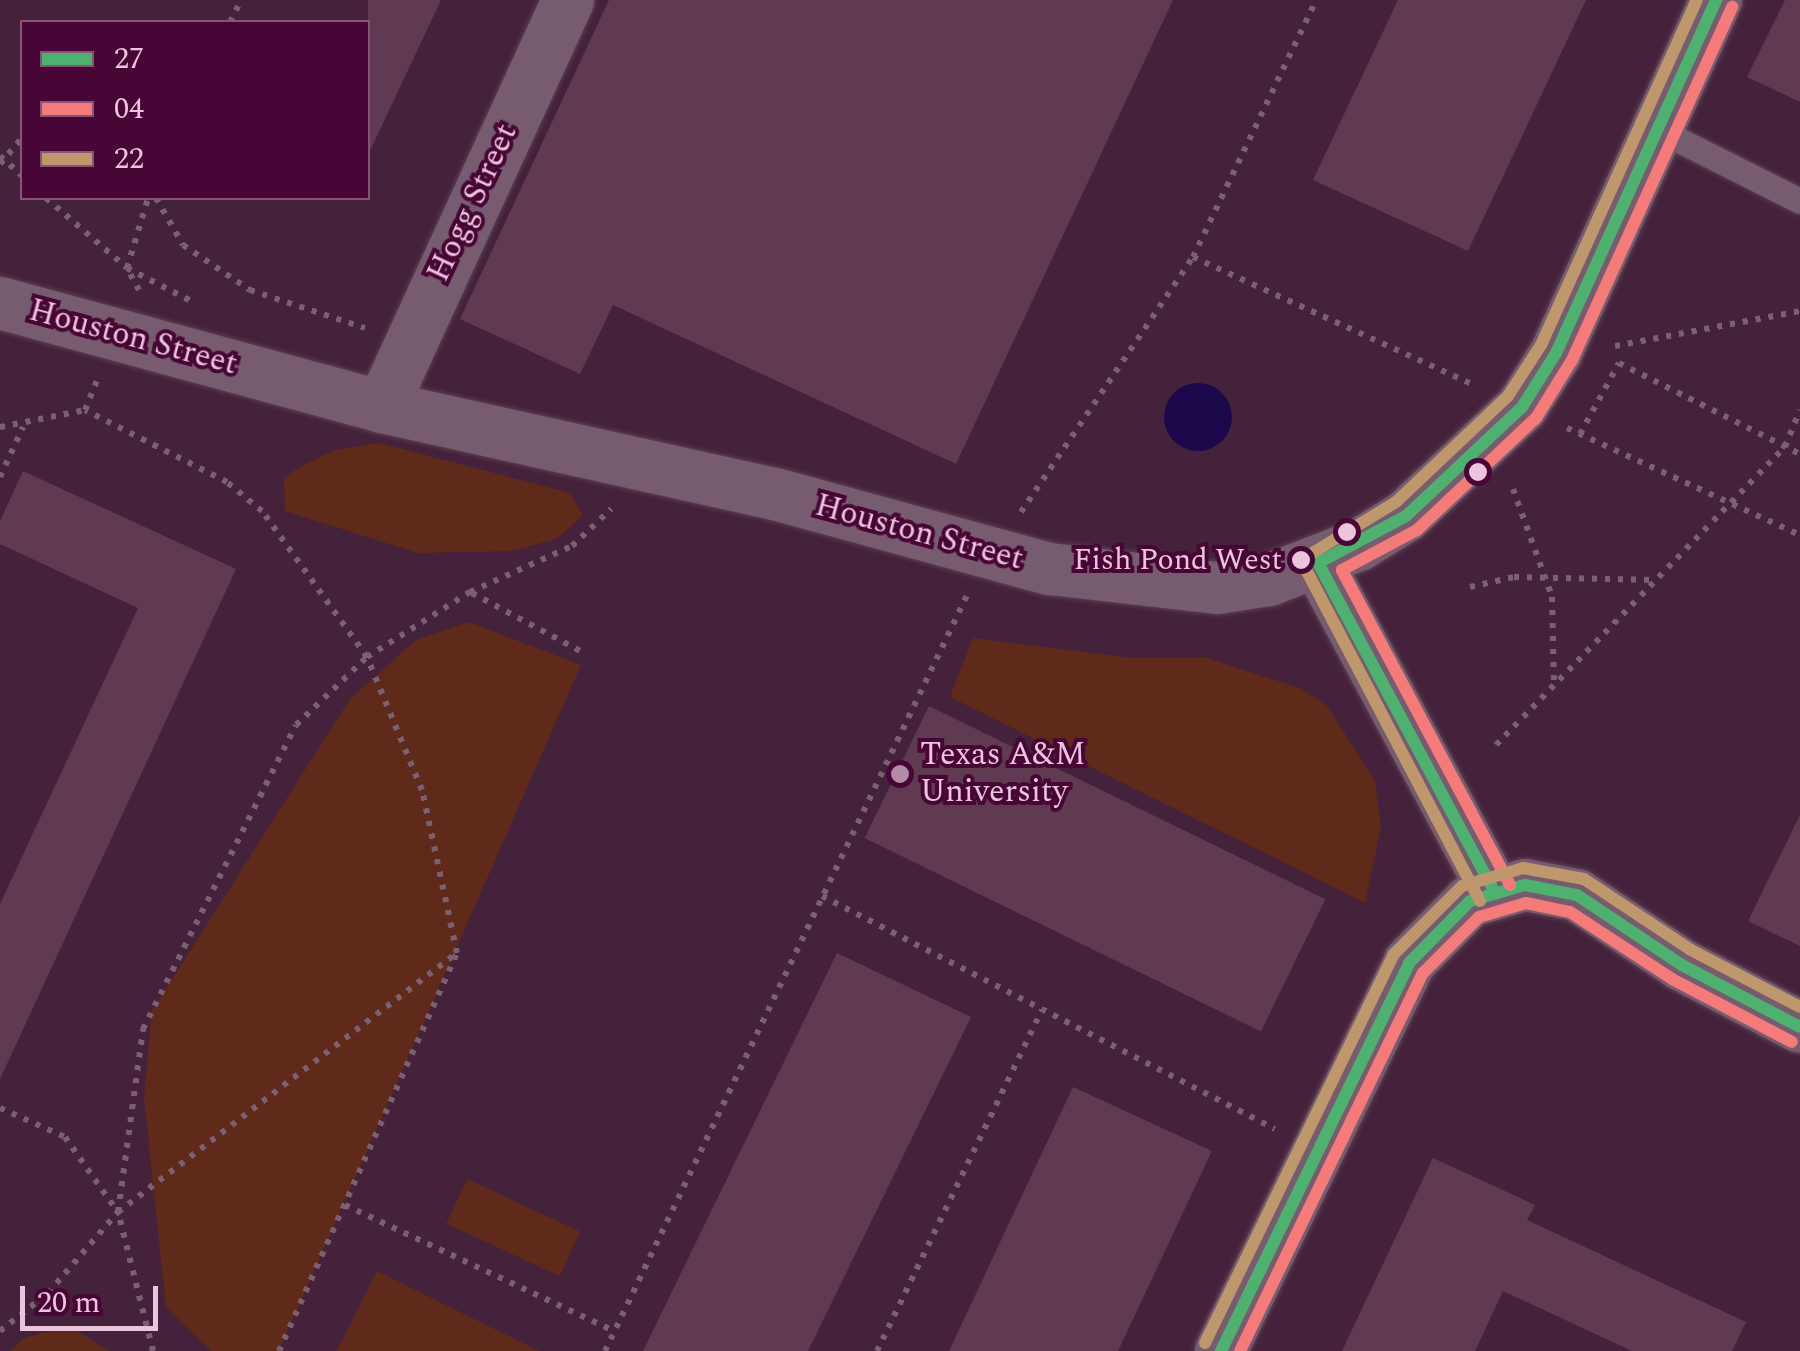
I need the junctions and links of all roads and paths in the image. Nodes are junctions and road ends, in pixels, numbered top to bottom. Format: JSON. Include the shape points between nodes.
{"nodes":[{"id":1,"x":568,"y":0,"type":"edge"},
{"id":2,"x":1316,"y":0,"type":"edge"},
{"id":3,"x":1705,"y":4,"type":"edge"},
{"id":4,"x":1658,"y":129,"type":"junction"},
{"id":5,"x":20,"y":140,"type":"edge"},
{"id":6,"x":1,"y":160,"type":"edge"},
{"id":7,"x":48,"y":200,"type":"edge"},
{"id":8,"x":147,"y":200,"type":"edge"},
{"id":9,"x":157,"y":200,"type":"edge"},
{"id":10,"x":1800,"y":202,"type":"edge"},
{"id":11,"x":1193,"y":257,"type":"junction"},
{"id":12,"x":0,"y":302,"type":"edge"},
{"id":13,"x":1800,"y":311,"type":"edge"},
{"id":14,"x":371,"y":329,"type":"dead end"},
{"id":15,"x":1556,"y":353,"type":"junction"},
{"id":16,"x":102,"y":366,"type":"dead end"},
{"id":17,"x":382,"y":407,"type":"junction"},
{"id":18,"x":1522,"y":407,"type":"junction"},
{"id":19,"x":86,"y":410,"type":"junction"},
{"id":20,"x":1800,"y":410,"type":"edge"},
{"id":21,"x":0,"y":426,"type":"edge"},
{"id":22,"x":22,"y":427,"type":"junction"},
{"id":23,"x":1580,"y":434,"type":"junction"},
{"id":24,"x":1785,"y":447,"type":"junction"},
{"id":25,"x":1800,"y":454,"type":"edge"},
{"id":26,"x":0,"y":477,"type":"edge"},
{"id":27,"x":1514,"y":489,"type":"dead end"},
{"id":28,"x":623,"y":498,"type":"dead end"},
{"id":29,"x":1732,"y":504,"type":"junction"},
{"id":30,"x":1017,"y":528,"type":"dead end"},
{"id":31,"x":1800,"y":536,"type":"edge"},
{"id":32,"x":1318,"y":563,"type":"junction"},
{"id":33,"x":1658,"y":580,"type":"junction"},
{"id":34,"x":1546,"y":581,"type":"junction"},
{"id":35,"x":1470,"y":587,"type":"dead end"},
{"id":36,"x":470,"y":592,"type":"junction"},
{"id":37,"x":981,"y":594,"type":"dead end"},
{"id":38,"x":586,"y":654,"type":"dead end"},
{"id":39,"x":367,"y":657,"type":"junction"},
{"id":40,"x":1554,"y":686,"type":"junction"},
{"id":41,"x":1496,"y":744,"type":"dead end"},
{"id":42,"x":1495,"y":892,"type":"junction"},
{"id":43,"x":822,"y":896,"type":"junction"},
{"id":44,"x":457,"y":953,"type":"junction"},
{"id":45,"x":1042,"y":1010,"type":"junction"},
{"id":46,"x":1800,"y":1027,"type":"edge"},
{"id":47,"x":0,"y":1108,"type":"edge"},
{"id":48,"x":1320,"y":1153,"type":"junction"},
{"id":49,"x":345,"y":1205,"type":"junction"},
{"id":50,"x":118,"y":1212,"type":"junction"},
{"id":51,"x":0,"y":1331,"type":"edge"},
{"id":52,"x":614,"y":1331,"type":"junction"},
{"id":53,"x":153,"y":1351,"type":"edge"},
{"id":54,"x":280,"y":1351,"type":"edge"},
{"id":55,"x":605,"y":1351,"type":"edge"},
{"id":56,"x":877,"y":1351,"type":"edge"},
{"id":57,"x":1221,"y":1351,"type":"edge"}],
"edges":[{"from":1,"to":17,"type":"street","name":"Hogg Street"},
{"from":2,"to":11,"type":"path"},
{"from":3,"to":4,"type":"street","name":"Houston Street"},
{"from":4,"to":10,"type":"lane"},
{"from":4,"to":15,"type":"street","name":"Houston Street"},
{"from":5,"to":6,"type":"path"},
{"from":7,"to":8,"type":"path","via":[[127,268]]},
{"from":9,"to":14,"type":"path","via":[[183,245],[250,290]]},
{"from":11,"to":18,"type":"path"},
{"from":11,"to":30,"type":"path","via":[[1024,504]]},
{"from":12,"to":17,"type":"street","name":"Houston Street"},
{"from":13,"to":15,"type":"path"},
{"from":15,"to":18,"type":"street","name":"Houston Street"},
{"from":16,"to":19,"type":"path"},
{"from":17,"to":32,"type":"street","name":"Houston Street","via":[[1131,584],[1217,588]]},
{"from":18,"to":23,"type":"path"},
{"from":18,"to":32,"type":"street","name":"Houston Street","via":[[1406,516]]},
{"from":19,"to":22,"type":"path"},
{"from":19,"to":39,"type":"path","via":[[227,482],[262,510]]},
{"from":20,"to":24,"type":"path"},
{"from":21,"to":22,"type":"path"},
{"from":22,"to":26,"type":"path"},
{"from":23,"to":24,"type":"path","via":[[1619,364]]},
{"from":23,"to":29,"type":"path"},
{"from":24,"to":25,"type":"path"},
{"from":24,"to":29,"type":"path"},
{"from":27,"to":34,"type":"path"},
{"from":28,"to":36,"type":"path","via":[[572,546]]},
{"from":29,"to":31,"type":"path"},
{"from":29,"to":33,"type":"path"},
{"from":32,"to":42,"type":"street"},
{"from":33,"to":34,"type":"path"},
{"from":33,"to":40,"type":"path"},
{"from":34,"to":35,"type":"path","via":[[1514,577]]},
{"from":34,"to":40,"type":"path"},
{"from":36,"to":38,"type":"path"},
{"from":36,"to":39,"type":"path"},
{"from":37,"to":43,"type":"path","via":[[966,596]]},
{"from":39,"to":44,"type":"path","via":[[422,790]]},
{"from":39,"to":50,"type":"path","via":[[296,725],[144,1029]]},
{"from":40,"to":41,"type":"path"},
{"from":42,"to":46,"type":"street","via":[[1524,885],[1577,895],[1682,965]]},
{"from":42,"to":48,"type":"street","via":[[1447,916],[1409,963]]},
{"from":43,"to":45,"type":"path"},
{"from":43,"to":52,"type":"path"},
{"from":44,"to":49,"type":"path"},
{"from":44,"to":50,"type":"path"},
{"from":45,"to":48,"type":"path"},
{"from":45,"to":56,"type":"path"},
{"from":47,"to":50,"type":"path","via":[[65,1136]]},
{"from":48,"to":57,"type":"street"},
{"from":49,"to":52,"type":"path"},
{"from":49,"to":54,"type":"path"},
{"from":50,"to":51,"type":"path","via":[[48,1293]]},
{"from":50,"to":53,"type":"path"},
{"from":52,"to":55,"type":"path"}]}
